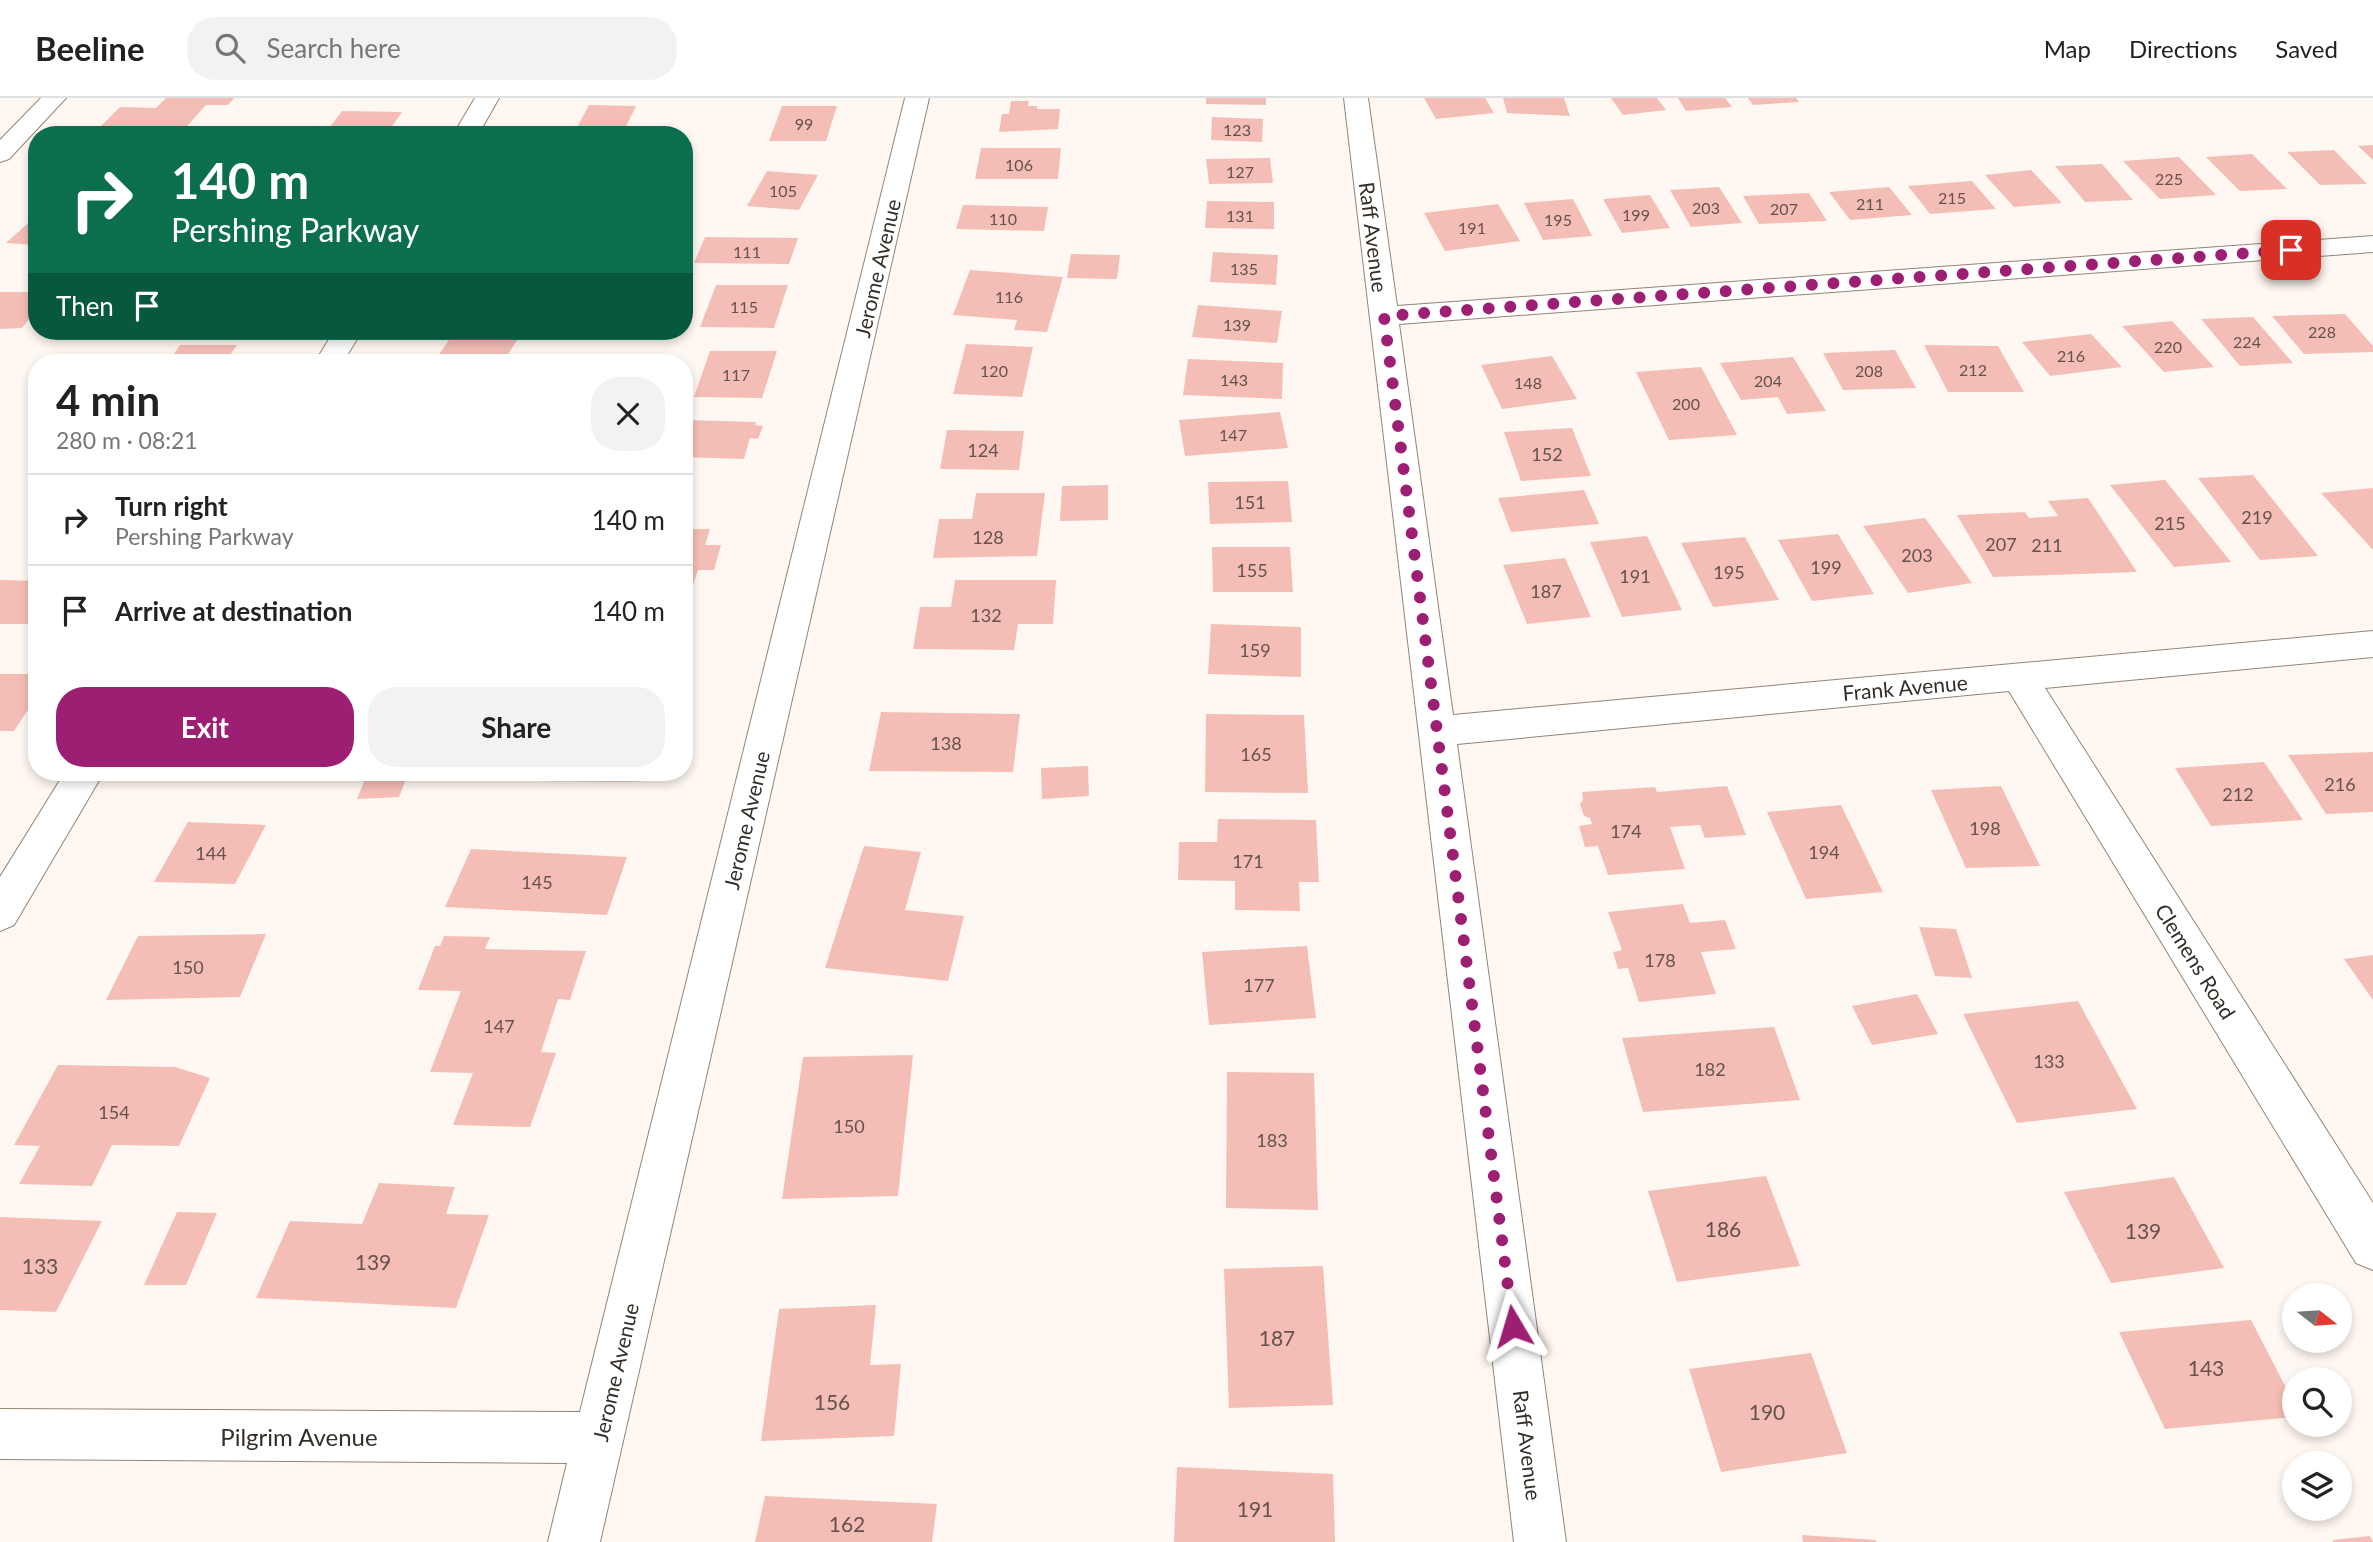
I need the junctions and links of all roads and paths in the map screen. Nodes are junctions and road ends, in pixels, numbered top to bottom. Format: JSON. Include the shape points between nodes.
{"nodes":[{"id":1,"x":54,"y":98,"type":"edge"},
{"id":2,"x":487,"y":98,"type":"edge"},
{"id":3,"x":917,"y":98,"type":"edge"},
{"id":4,"x":1356,"y":98,"type":"edge"},
{"id":5,"x":470,"y":126,"type":"edge"},
{"id":6,"x":0,"y":154,"type":"edge"},
{"id":7,"x":2373,"y":244,"type":"edge"},
{"id":8,"x":1384,"y":316,"type":"junction"},
{"id":9,"x":2373,"y":644,"type":"edge"},
{"id":10,"x":2020,"y":677,"type":"junction"},
{"id":11,"x":1437,"y":731,"type":"junction"},
{"id":12,"x":80,"y":781,"type":"edge"},
{"id":13,"x":0,"y":913,"type":"edge"},
{"id":14,"x":2373,"y":1246,"type":"edge"},
{"id":15,"x":0,"y":1434,"type":"edge"},
{"id":16,"x":599,"y":1438,"type":"junction"},
{"id":17,"x":574,"y":1542,"type":"edge"},
{"id":18,"x":1540,"y":1542,"type":"edge"}],
"edges":[{"from":1,"to":6,"type":"street"},
{"from":2,"to":5,"type":"street"},
{"from":3,"to":16,"type":"street","name":"Jerome Avenue"},
{"from":4,"to":8,"type":"street","name":"Raff Avenue"},
{"from":7,"to":8,"type":"street"},
{"from":8,"to":11,"type":"street","name":"Raff Avenue"},
{"from":9,"to":10,"type":"street","name":"Frank Avenue"},
{"from":10,"to":11,"type":"street","name":"Frank Avenue"},
{"from":10,"to":14,"type":"street","name":"Clemens Road"},
{"from":11,"to":18,"type":"street","name":"Raff Avenue"},
{"from":12,"to":13,"type":"street"},
{"from":15,"to":16,"type":"street","name":"Pilgrim Avenue"},
{"from":16,"to":17,"type":"street","name":"Jerome Avenue"}]}
